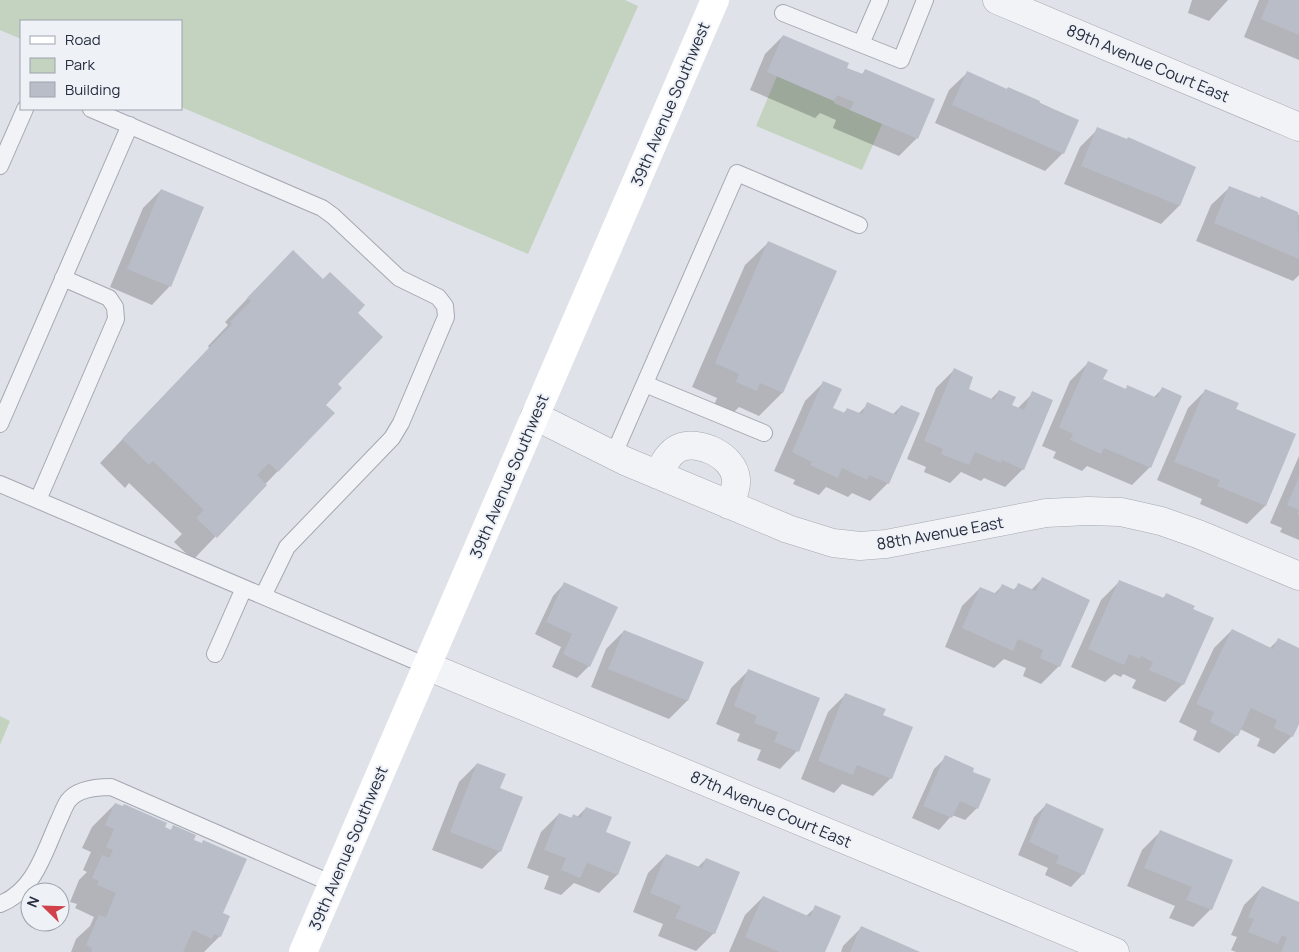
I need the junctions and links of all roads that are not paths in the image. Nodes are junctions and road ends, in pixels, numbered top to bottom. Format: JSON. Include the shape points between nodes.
{"nodes":[{"id":1,"x":715,"y":0,"type":"edge"},
{"id":2,"x":880,"y":0,"type":"edge"},
{"id":3,"x":925,"y":0,"type":"edge"},
{"id":4,"x":997,"y":0,"type":"edge"},
{"id":5,"x":782,"y":13,"type":"dead end"},
{"id":6,"x":861,"y":44,"type":"junction"},
{"id":7,"x":25,"y":110,"type":"edge"},
{"id":8,"x":93,"y":110,"type":"edge"},
{"id":9,"x":130,"y":126,"type":"junction"},
{"id":10,"x":1299,"y":127,"type":"edge"},
{"id":11,"x":0,"y":166,"type":"edge"},
{"id":12,"x":859,"y":225,"type":"dead end"},
{"id":13,"x":64,"y":278,"type":"junction"},
{"id":14,"x":645,"y":384,"type":"junction"},
{"id":15,"x":536,"y":416,"type":"junction"},
{"id":16,"x":0,"y":424,"type":"edge"},
{"id":17,"x":764,"y":434,"type":"dead end"},
{"id":18,"x":613,"y":456,"type":"junction"},
{"id":19,"x":658,"y":475,"type":"junction"},
{"id":20,"x":0,"y":484,"type":"edge"},
{"id":21,"x":38,"y":500,"type":"junction"},
{"id":22,"x":729,"y":505,"type":"junction"},
{"id":23,"x":1299,"y":576,"type":"edge"},
{"id":24,"x":244,"y":588,"type":"junction"},
{"id":25,"x":263,"y":596,"type":"junction"},
{"id":26,"x":215,"y":654,"type":"dead end"},
{"id":27,"x":427,"y":666,"type":"junction"},
{"id":28,"x":333,"y":884,"type":"junction"},
{"id":29,"x":0,"y":904,"type":"edge"},
{"id":30,"x":303,"y":952,"type":"edge"},
{"id":31,"x":1115,"y":952,"type":"edge"}],
"edges":[{"from":1,"to":15,"type":"main road","name":"39th Avenue Southwest"},
{"from":2,"to":6,"type":"lane"},
{"from":3,"to":6,"type":"lane","via":[[901,60]]},
{"from":4,"to":10,"type":"street","name":"89th Avenue Court East"},
{"from":5,"to":6,"type":"lane"},
{"from":7,"to":11,"type":"lane"},
{"from":8,"to":9,"type":"lane"},
{"from":9,"to":13,"type":"lane"},
{"from":9,"to":25,"type":"lane","via":[[322,208],[399,278],[438,296],[445,306],[446,317],[392,438],[287,547]]},
{"from":12,"to":14,"type":"lane","via":[[737,173]]},
{"from":13,"to":16,"type":"lane"},
{"from":13,"to":21,"type":"lane","via":[[109,298],[115,307],[116,319]]},
{"from":14,"to":17,"type":"lane"},
{"from":14,"to":18,"type":"lane"},
{"from":15,"to":18,"type":"street","name":"88th Avenue East"},
{"from":15,"to":27,"type":"main road","name":"39th Avenue Southwest"},
{"from":18,"to":19,"type":"street","name":"88th Avenue East"},
{"from":19,"to":22,"type":"street","name":"88th Avenue East"},
{"from":19,"to":22,"type":"street","via":[[671,453],[678,448],[689,445],[703,448],[728,461],[734,471],[735,489]]},
{"from":20,"to":21,"type":"lane"},
{"from":21,"to":24,"type":"lane"},
{"from":22,"to":23,"type":"street","name":"88th Avenue East","via":[[788,529],[833,543],[860,546],[886,544],[1046,513],[1121,512],[1198,534]]},
{"from":24,"to":25,"type":"lane"},
{"from":24,"to":26,"type":"lane"},
{"from":25,"to":27,"type":"lane"},
{"from":27,"to":28,"type":"main road","name":"39th Avenue Southwest"},
{"from":27,"to":31,"type":"street","name":"87th Avenue Court East"},
{"from":28,"to":29,"type":"lane","via":[[111,787],[82,792],[68,801],[28,884],[12,899]]},
{"from":28,"to":30,"type":"main road","name":"39th Avenue Southwest"}]}
